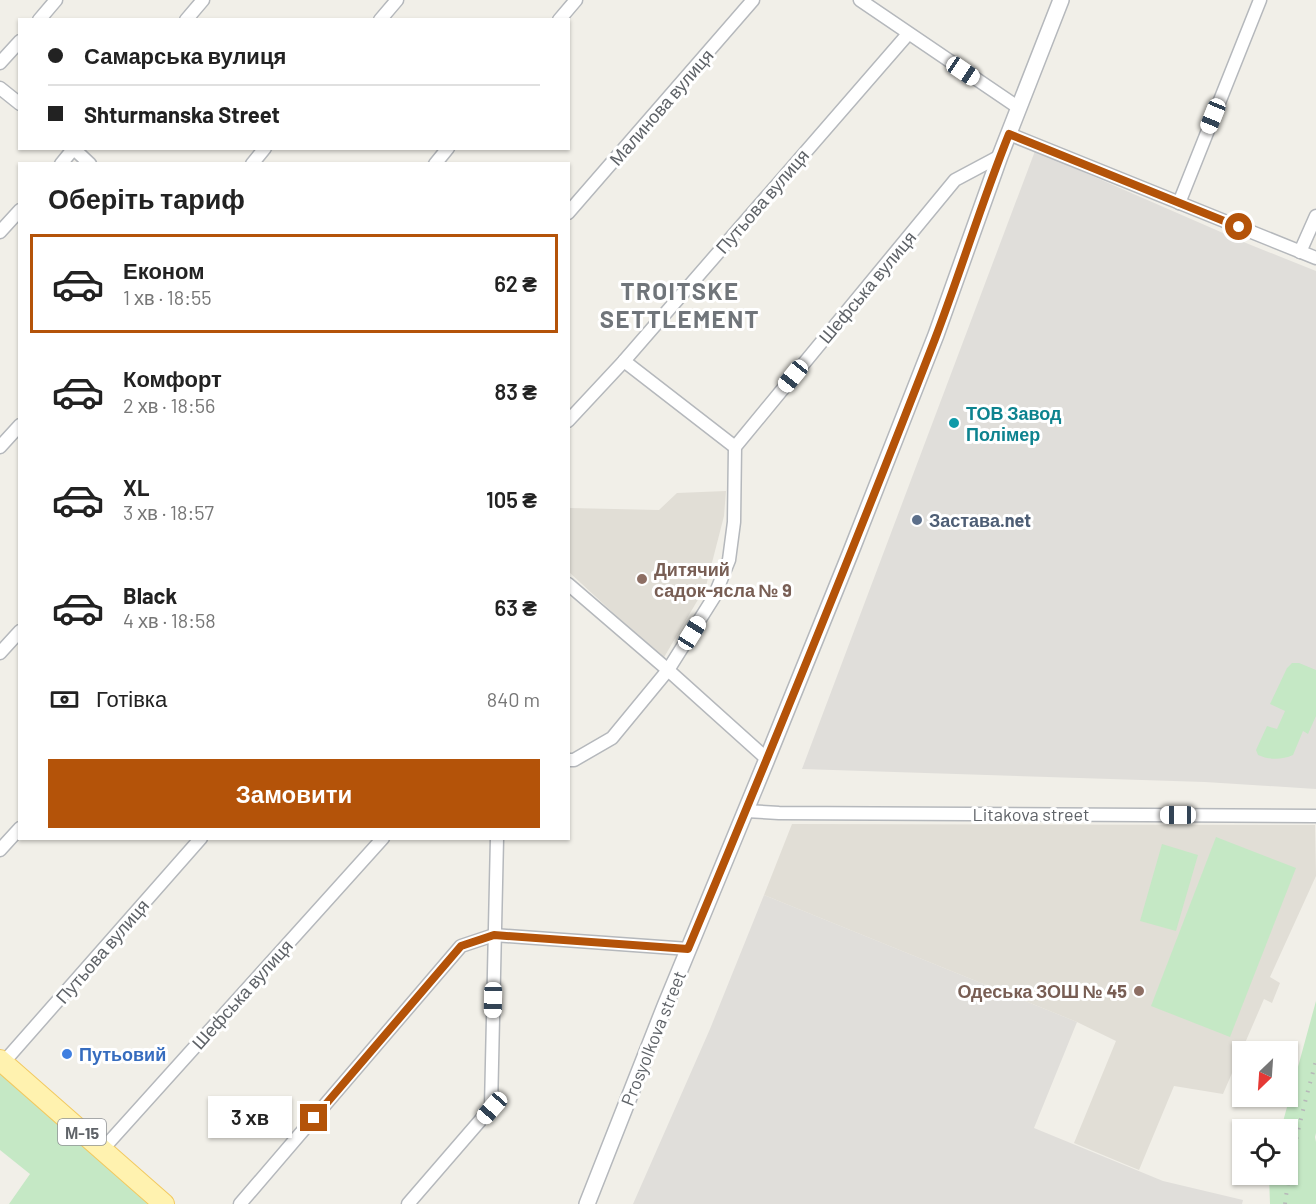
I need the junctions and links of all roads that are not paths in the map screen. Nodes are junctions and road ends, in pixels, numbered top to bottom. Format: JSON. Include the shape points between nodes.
{"nodes":[{"id":1,"x":56,"y":0,"type":"edge"},
{"id":2,"x":203,"y":0,"type":"edge"},
{"id":3,"x":397,"y":0,"type":"edge"},
{"id":4,"x":576,"y":0,"type":"edge"},
{"id":5,"x":753,"y":0,"type":"edge"},
{"id":6,"x":860,"y":0,"type":"edge"},
{"id":7,"x":1061,"y":0,"type":"edge"},
{"id":8,"x":1260,"y":0,"type":"edge"},
{"id":9,"x":41,"y":18,"type":"edge"},
{"id":10,"x":188,"y":18,"type":"edge"},
{"id":11,"x":382,"y":18,"type":"edge"},
{"id":12,"x":561,"y":18,"type":"edge"},
{"id":13,"x":908,"y":33,"type":"junction"},
{"id":14,"x":18,"y":43,"type":"edge"},
{"id":15,"x":0,"y":63,"type":"edge"},
{"id":16,"x":0,"y":88,"type":"edge"},
{"id":17,"x":18,"y":102,"type":"edge"},
{"id":18,"x":1019,"y":108,"type":"junction"},
{"id":19,"x":1009,"y":134,"type":"junction"},
{"id":20,"x":73,"y":150,"type":"edge"},
{"id":21,"x":75,"y":150,"type":"edge"},
{"id":22,"x":263,"y":150,"type":"edge"},
{"id":23,"x":446,"y":150,"type":"edge"},
{"id":24,"x":1000,"y":156,"type":"junction"},
{"id":25,"x":63,"y":162,"type":"edge"},
{"id":26,"x":88,"y":162,"type":"edge"},
{"id":27,"x":254,"y":162,"type":"edge"},
{"id":28,"x":437,"y":162,"type":"edge"},
{"id":29,"x":1179,"y":203,"type":"junction"},
{"id":30,"x":570,"y":211,"type":"edge"},
{"id":31,"x":18,"y":212,"type":"edge"},
{"id":32,"x":1316,"y":216,"type":"edge"},
{"id":33,"x":0,"y":232,"type":"edge"},
{"id":34,"x":1300,"y":252,"type":"junction"},
{"id":35,"x":1316,"y":258,"type":"edge"},
{"id":36,"x":624,"y":361,"type":"junction"},
{"id":37,"x":570,"y":420,"type":"edge"},
{"id":38,"x":18,"y":427,"type":"edge"},
{"id":39,"x":0,"y":447,"type":"edge"},
{"id":40,"x":735,"y":447,"type":"junction"},
{"id":41,"x":570,"y":586,"type":"edge"},
{"id":42,"x":18,"y":633,"type":"edge"},
{"id":43,"x":0,"y":653,"type":"edge"},
{"id":44,"x":668,"y":670,"type":"junction"},
{"id":45,"x":768,"y":759,"type":"junction"},
{"id":46,"x":570,"y":760,"type":"edge"},
{"id":47,"x":746,"y":811,"type":"junction"},
{"id":48,"x":1316,"y":816,"type":"edge"},
{"id":49,"x":18,"y":830,"type":"edge"},
{"id":50,"x":199,"y":840,"type":"edge"},
{"id":51,"x":381,"y":840,"type":"edge"},
{"id":52,"x":497,"y":840,"type":"edge"},
{"id":53,"x":0,"y":850,"type":"edge"},
{"id":54,"x":494,"y":935,"type":"junction"},
{"id":55,"x":688,"y":949,"type":"junction"},
{"id":56,"x":1,"y":1062,"type":"edge"},
{"id":57,"x":102,"y":1150,"type":"junction"},
{"id":58,"x":164,"y":1204,"type":"edge"},
{"id":59,"x":240,"y":1204,"type":"edge"},
{"id":60,"x":408,"y":1204,"type":"edge"},
{"id":61,"x":587,"y":1204,"type":"edge"}],
"edges":[{"from":1,"to":9,"type":"street"},
{"from":2,"to":10,"type":"street"},
{"from":3,"to":11,"type":"street"},
{"from":4,"to":12,"type":"street"},
{"from":5,"to":30,"type":"street","name":"Малинова вулиця"},
{"from":6,"to":13,"type":"street"},
{"from":7,"to":18,"type":"street","name":"Prosyolkova street"},
{"from":8,"to":29,"type":"street"},
{"from":13,"to":18,"type":"street"},
{"from":13,"to":36,"type":"street","name":"Путьова вулиця"},
{"from":14,"to":15,"type":"street"},
{"from":16,"to":17,"type":"street"},
{"from":18,"to":19,"type":"street","name":"Prosyolkova street"},
{"from":19,"to":24,"type":"street","name":"Prosyolkova street"},
{"from":19,"to":29,"type":"street"},
{"from":20,"to":25,"type":"street"},
{"from":21,"to":26,"type":"street"},
{"from":22,"to":27,"type":"street"},
{"from":23,"to":28,"type":"street"},
{"from":24,"to":40,"type":"street","name":"Шефська вулиця","via":[[955,180]]},
{"from":24,"to":45,"type":"street","name":"Prosyolkova street","via":[[932,346]]},
{"from":29,"to":34,"type":"street"},
{"from":31,"to":33,"type":"street"},
{"from":32,"to":34,"type":"street"},
{"from":34,"to":35,"type":"street"},
{"from":36,"to":37,"type":"street","name":"Путьова вулиця"},
{"from":36,"to":40,"type":"street"},
{"from":38,"to":39,"type":"street"},
{"from":40,"to":44,"type":"street","via":[[729,560],[714,597]]},
{"from":41,"to":44,"type":"street"},
{"from":42,"to":43,"type":"street"},
{"from":44,"to":45,"type":"street"},
{"from":44,"to":46,"type":"street","via":[[612,738]]},
{"from":45,"to":47,"type":"street","name":"Prosyolkova street"},
{"from":47,"to":48,"type":"street","name":"Litakova street"},
{"from":47,"to":55,"type":"street","name":"Prosyolkova street"},
{"from":49,"to":53,"type":"street"},
{"from":50,"to":56,"type":"street","name":"Путьова вулиця"},
{"from":51,"to":57,"type":"street","name":"Шефська вулиця"},
{"from":52,"to":54,"type":"street"},
{"from":54,"to":55,"type":"street"},
{"from":54,"to":59,"type":"street","via":[[461,946]]},
{"from":54,"to":60,"type":"street","via":[[492,1108]]},
{"from":55,"to":61,"type":"street","name":"Prosyolkova street"},
{"from":56,"to":57,"type":"main road","number":"М-15"},
{"from":57,"to":58,"type":"main road","number":"М-15"}]}
